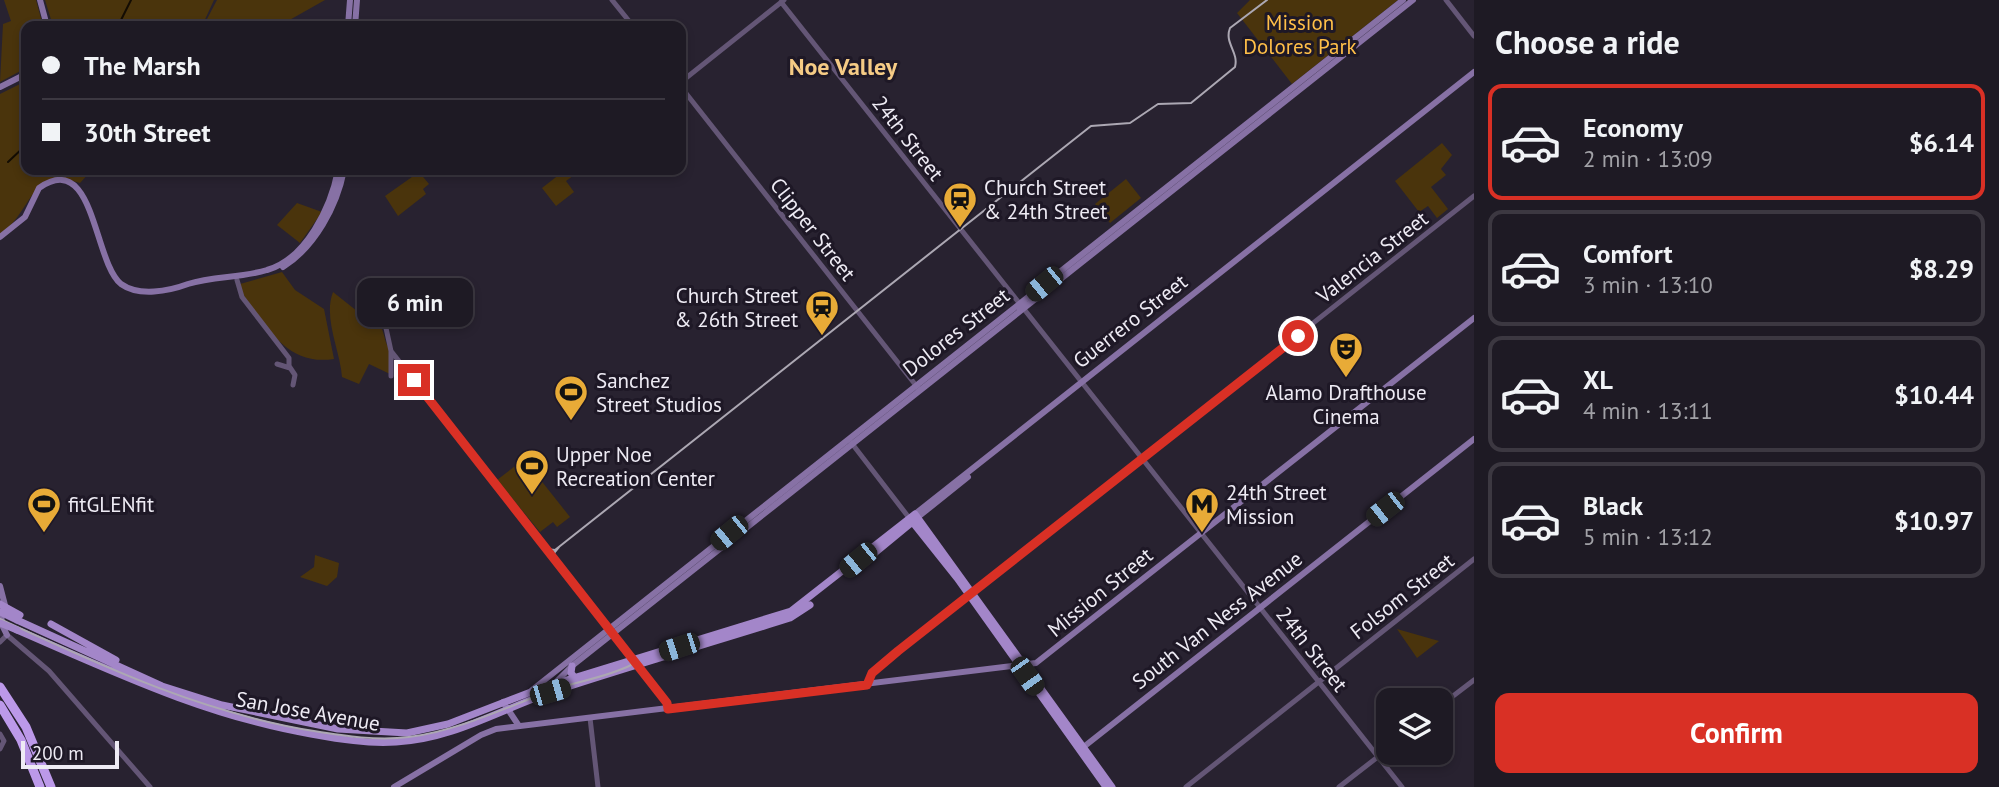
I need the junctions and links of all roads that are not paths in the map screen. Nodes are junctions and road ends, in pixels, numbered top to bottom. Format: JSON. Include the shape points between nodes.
{"nodes":[{"id":1,"x":40,"y":0,"type":"edge"},
{"id":2,"x":350,"y":0,"type":"edge"},
{"id":3,"x":357,"y":0,"type":"edge"},
{"id":4,"x":612,"y":0,"type":"edge"},
{"id":5,"x":1403,"y":0,"type":"edge"},
{"id":6,"x":1413,"y":0,"type":"edge"},
{"id":7,"x":1446,"y":0,"type":"edge"},
{"id":8,"x":782,"y":1,"type":"edge"},
{"id":9,"x":1398,"y":8,"type":"junction"},
{"id":10,"x":46,"y":21,"type":"edge"},
{"id":11,"x":348,"y":21,"type":"edge"},
{"id":12,"x":355,"y":21,"type":"edge"},
{"id":13,"x":629,"y":21,"type":"edge"},
{"id":14,"x":1474,"y":36,"type":"edge"},
{"id":15,"x":1474,"y":75,"type":"edge"},
{"id":16,"x":21,"y":76,"type":"edge"},
{"id":17,"x":686,"y":78,"type":"edge"},
{"id":18,"x":0,"y":87,"type":"edge"},
{"id":19,"x":686,"y":93,"type":"edge"},
{"id":20,"x":337,"y":175,"type":"edge"},
{"id":21,"x":342,"y":175,"type":"edge"},
{"id":22,"x":1474,"y":196,"type":"edge"},
{"id":23,"x":0,"y":237,"type":"edge"},
{"id":24,"x":237,"y":280,"type":"junction"},
{"id":25,"x":183,"y":287,"type":"junction"},
{"id":26,"x":1021,"y":306,"type":"junction"},
{"id":27,"x":1474,"y":318,"type":"edge"},
{"id":28,"x":378,"y":319,"type":"dead end"},
{"id":29,"x":391,"y":351,"type":"junction"},
{"id":30,"x":277,"y":364,"type":"dead end"},
{"id":31,"x":290,"y":368,"type":"junction"},
{"id":32,"x":391,"y":376,"type":"dead end"},
{"id":33,"x":1083,"y":384,"type":"junction"},
{"id":34,"x":293,"y":385,"type":"dead end"},
{"id":35,"x":918,"y":388,"type":"junction"},
{"id":36,"x":1474,"y":439,"type":"edge"},
{"id":37,"x":850,"y":441,"type":"junction"},
{"id":38,"x":1142,"y":459,"type":"junction"},
{"id":39,"x":914,"y":518,"type":"junction"},
{"id":40,"x":1201,"y":534,"type":"junction"},
{"id":41,"x":1474,"y":559,"type":"edge"},
{"id":42,"x":0,"y":586,"type":"edge"},
{"id":43,"x":971,"y":594,"type":"junction"},
{"id":44,"x":811,"y":601,"type":"joint"},
{"id":45,"x":0,"y":604,"type":"edge"},
{"id":46,"x":1260,"y":608,"type":"junction"},
{"id":47,"x":0,"y":612,"type":"edge"},
{"id":48,"x":18,"y":618,"type":"junction"},
{"id":49,"x":0,"y":623,"type":"edge"},
{"id":50,"x":51,"y":624,"type":"dead end"},
{"id":51,"x":611,"y":631,"type":"junction"},
{"id":52,"x":7,"y":635,"type":"junction"},
{"id":53,"x":0,"y":642,"type":"edge"},
{"id":54,"x":579,"y":657,"type":"junction"},
{"id":55,"x":636,"y":663,"type":"junction"},
{"id":56,"x":572,"y":666,"type":"junction"},
{"id":57,"x":1023,"y":666,"type":"junction"},
{"id":58,"x":575,"y":678,"type":"junction"},
{"id":59,"x":147,"y":679,"type":"junction"},
{"id":60,"x":868,"y":680,"type":"junction"},
{"id":61,"x":1474,"y":680,"type":"edge"},
{"id":62,"x":1318,"y":682,"type":"junction"},
{"id":63,"x":555,"y":684,"type":"junction"},
{"id":64,"x":0,"y":687,"type":"edge"},
{"id":65,"x":531,"y":691,"type":"junction"},
{"id":66,"x":543,"y":695,"type":"junction"},
{"id":67,"x":1453,"y":696,"type":"edge"},
{"id":68,"x":502,"y":702,"type":"junction"},
{"id":69,"x":0,"y":705,"type":"edge"},
{"id":70,"x":520,"y":705,"type":"junction"},
{"id":71,"x":668,"y":709,"type":"junction"},
{"id":72,"x":508,"y":710,"type":"junction"},
{"id":73,"x":590,"y":718,"type":"junction"},
{"id":74,"x":516,"y":724,"type":"junction"},
{"id":75,"x":0,"y":734,"type":"edge"},
{"id":76,"x":0,"y":749,"type":"edge"},
{"id":77,"x":1082,"y":749,"type":"junction"},
{"id":78,"x":1376,"y":754,"type":"edge"},
{"id":79,"x":1376,"y":759,"type":"edge"},
{"id":80,"x":1384,"y":765,"type":"edge"},
{"id":81,"x":40,"y":787,"type":"edge"},
{"id":82,"x":51,"y":787,"type":"edge"},
{"id":83,"x":150,"y":787,"type":"edge"},
{"id":84,"x":394,"y":787,"type":"edge"},
{"id":85,"x":598,"y":787,"type":"edge"},
{"id":86,"x":1106,"y":787,"type":"edge"},
{"id":87,"x":1112,"y":787,"type":"edge"},
{"id":88,"x":1186,"y":787,"type":"edge"},
{"id":89,"x":1339,"y":787,"type":"edge"},
{"id":90,"x":1402,"y":787,"type":"edge"}],
"edges":[{"from":1,"to":10,"type":"main road"},
{"from":2,"to":11,"type":"main road"},
{"from":3,"to":12,"type":"main road"},
{"from":4,"to":13,"type":"street"},
{"from":5,"to":9,"type":"main road","name":"Dolores Street"},
{"from":6,"to":9,"type":"main road","name":"Dolores Street"},
{"from":7,"to":14,"type":"street"},
{"from":8,"to":17,"type":"street"},
{"from":8,"to":26,"type":"street","name":"24th Street"},
{"from":9,"to":26,"type":"main road","name":"Dolores Street"},
{"from":15,"to":33,"type":"main road","name":"Guerrero Street"},
{"from":16,"to":18,"type":"main road"},
{"from":19,"to":35,"type":"street","name":"Clipper Street"},
{"from":20,"to":25,"type":"main road","via":[[320,219],[286,260],[266,271]]},
{"from":21,"to":24,"type":"main road","via":[[327,216],[296,258],[272,273]]},
{"from":22,"to":38,"type":"street","name":"Valencia Street"},
{"from":23,"to":25,"type":"main road","via":[[27,215],[39,188],[69,181],[80,190],[109,268],[121,283],[136,291]]},
{"from":24,"to":25,"type":"main road"},
{"from":24,"to":31,"type":"street","via":[[242,297],[289,358]]},
{"from":26,"to":33,"type":"street","name":"24th Street"},
{"from":26,"to":35,"type":"main road","name":"Dolores Street"},
{"from":27,"to":40,"type":"main road","name":"Mission Street"},
{"from":28,"to":29,"type":"street","via":[[386,328]]},
{"from":29,"to":32,"type":"street"},
{"from":29,"to":51,"type":"street"},
{"from":30,"to":31,"type":"street"},
{"from":31,"to":34,"type":"street","via":[[295,375]]},
{"from":33,"to":38,"type":"street","name":"24th Street"},
{"from":33,"to":39,"type":"main road","name":"Guerrero Street"},
{"from":35,"to":37,"type":"main road","name":"Dolores Street"},
{"from":36,"to":46,"type":"main road","name":"South Van Ness Avenue"},
{"from":37,"to":39,"type":"street"},
{"from":37,"to":51,"type":"main road","name":"Dolores Street"},
{"from":38,"to":40,"type":"street","name":"24th Street"},
{"from":38,"to":43,"type":"street","name":"Valencia Street"},
{"from":39,"to":43,"type":"main road"},
{"from":39,"to":44,"type":"main road","name":"Guerrero Street"},
{"from":40,"to":46,"type":"street","name":"24th Street"},
{"from":40,"to":57,"type":"main road","name":"Mission Street","via":[[1046,657]]},
{"from":41,"to":62,"type":"street","name":"Folsom Street"},
{"from":42,"to":52,"type":"main road"},
{"from":43,"to":57,"type":"main road"},
{"from":43,"to":60,"type":"street","name":"Valencia Street"},
{"from":44,"to":55,"type":"main road","name":"San Jose Avenue","via":[[790,618]]},
{"from":45,"to":48,"type":"main road","bridge":true},
{"from":45,"to":49,"type":"main road"},
{"from":46,"to":62,"type":"street","name":"24th Street"},
{"from":46,"to":77,"type":"main road","name":"South Van Ness Avenue"},
{"from":47,"to":48,"type":"main road","bridge":true},
{"from":48,"to":59,"type":"main road","name":"San Jose Avenue"},
{"from":49,"to":52,"type":"main road"},
{"from":49,"to":72,"type":"main road","name":"San Jose Avenue","bridge":true,"via":[[144,687],[220,714],[337,738],[382,743],[418,740]]},
{"from":50,"to":59,"type":"main road"},
{"from":51,"to":54,"type":"main road","name":"Dolores Street"},
{"from":51,"to":55,"type":"street"},
{"from":52,"to":53,"type":"street"},
{"from":52,"to":83,"type":"street","via":[[50,671]]},
{"from":54,"to":56,"type":"main road","name":"Dolores Street"},
{"from":54,"to":65,"type":"main road","name":"Dolores Street"},
{"from":55,"to":58,"type":"main road","name":"San Jose Avenue"},
{"from":55,"to":66,"type":"main road","name":"San Jose Avenue"},
{"from":55,"to":71,"type":"street"},
{"from":56,"to":58,"type":"main road"},
{"from":56,"to":63,"type":"main road","name":"Dolores Street"},
{"from":57,"to":60,"type":"main road","name":"Mission Street"},
{"from":57,"to":77,"type":"main road"},
{"from":58,"to":63,"type":"main road","name":"San Jose Avenue"},
{"from":59,"to":68,"type":"main road","name":"San Jose Avenue","via":[[246,712],[372,733],[433,728]]},
{"from":60,"to":71,"type":"main road","name":"Mission Street"},
{"from":61,"to":67,"type":"street"},
{"from":62,"to":78,"type":"street","name":"24th Street"},
{"from":62,"to":88,"type":"street","name":"Folsom Street"},
{"from":63,"to":65,"type":"main road","name":"San Jose Avenue"},
{"from":63,"to":66,"type":"main road"},
{"from":64,"to":82,"type":"highway","via":[[26,727]]},
{"from":65,"to":68,"type":"main road","name":"San Jose Avenue"},
{"from":66,"to":70,"type":"main road","name":"San Jose Avenue"},
{"from":68,"to":72,"type":"main road"},
{"from":69,"to":81,"type":"highway","via":[[21,740]]},
{"from":70,"to":72,"type":"main road","name":"San Jose Avenue"},
{"from":70,"to":74,"type":"main road"},
{"from":71,"to":73,"type":"main road","name":"Mission Street"},
{"from":72,"to":74,"type":"main road"},
{"from":73,"to":74,"type":"main road","name":"Mission Street"},
{"from":73,"to":85,"type":"street"},
{"from":74,"to":84,"type":"main road","name":"Mission Street","via":[[481,734]]},
{"from":75,"to":76,"type":"street","via":[[4,741]]},
{"from":77,"to":86,"type":"main road"},
{"from":77,"to":87,"type":"main road"},
{"from":79,"to":89,"type":"street"},
{"from":80,"to":90,"type":"street","name":"24th Street"}]}
